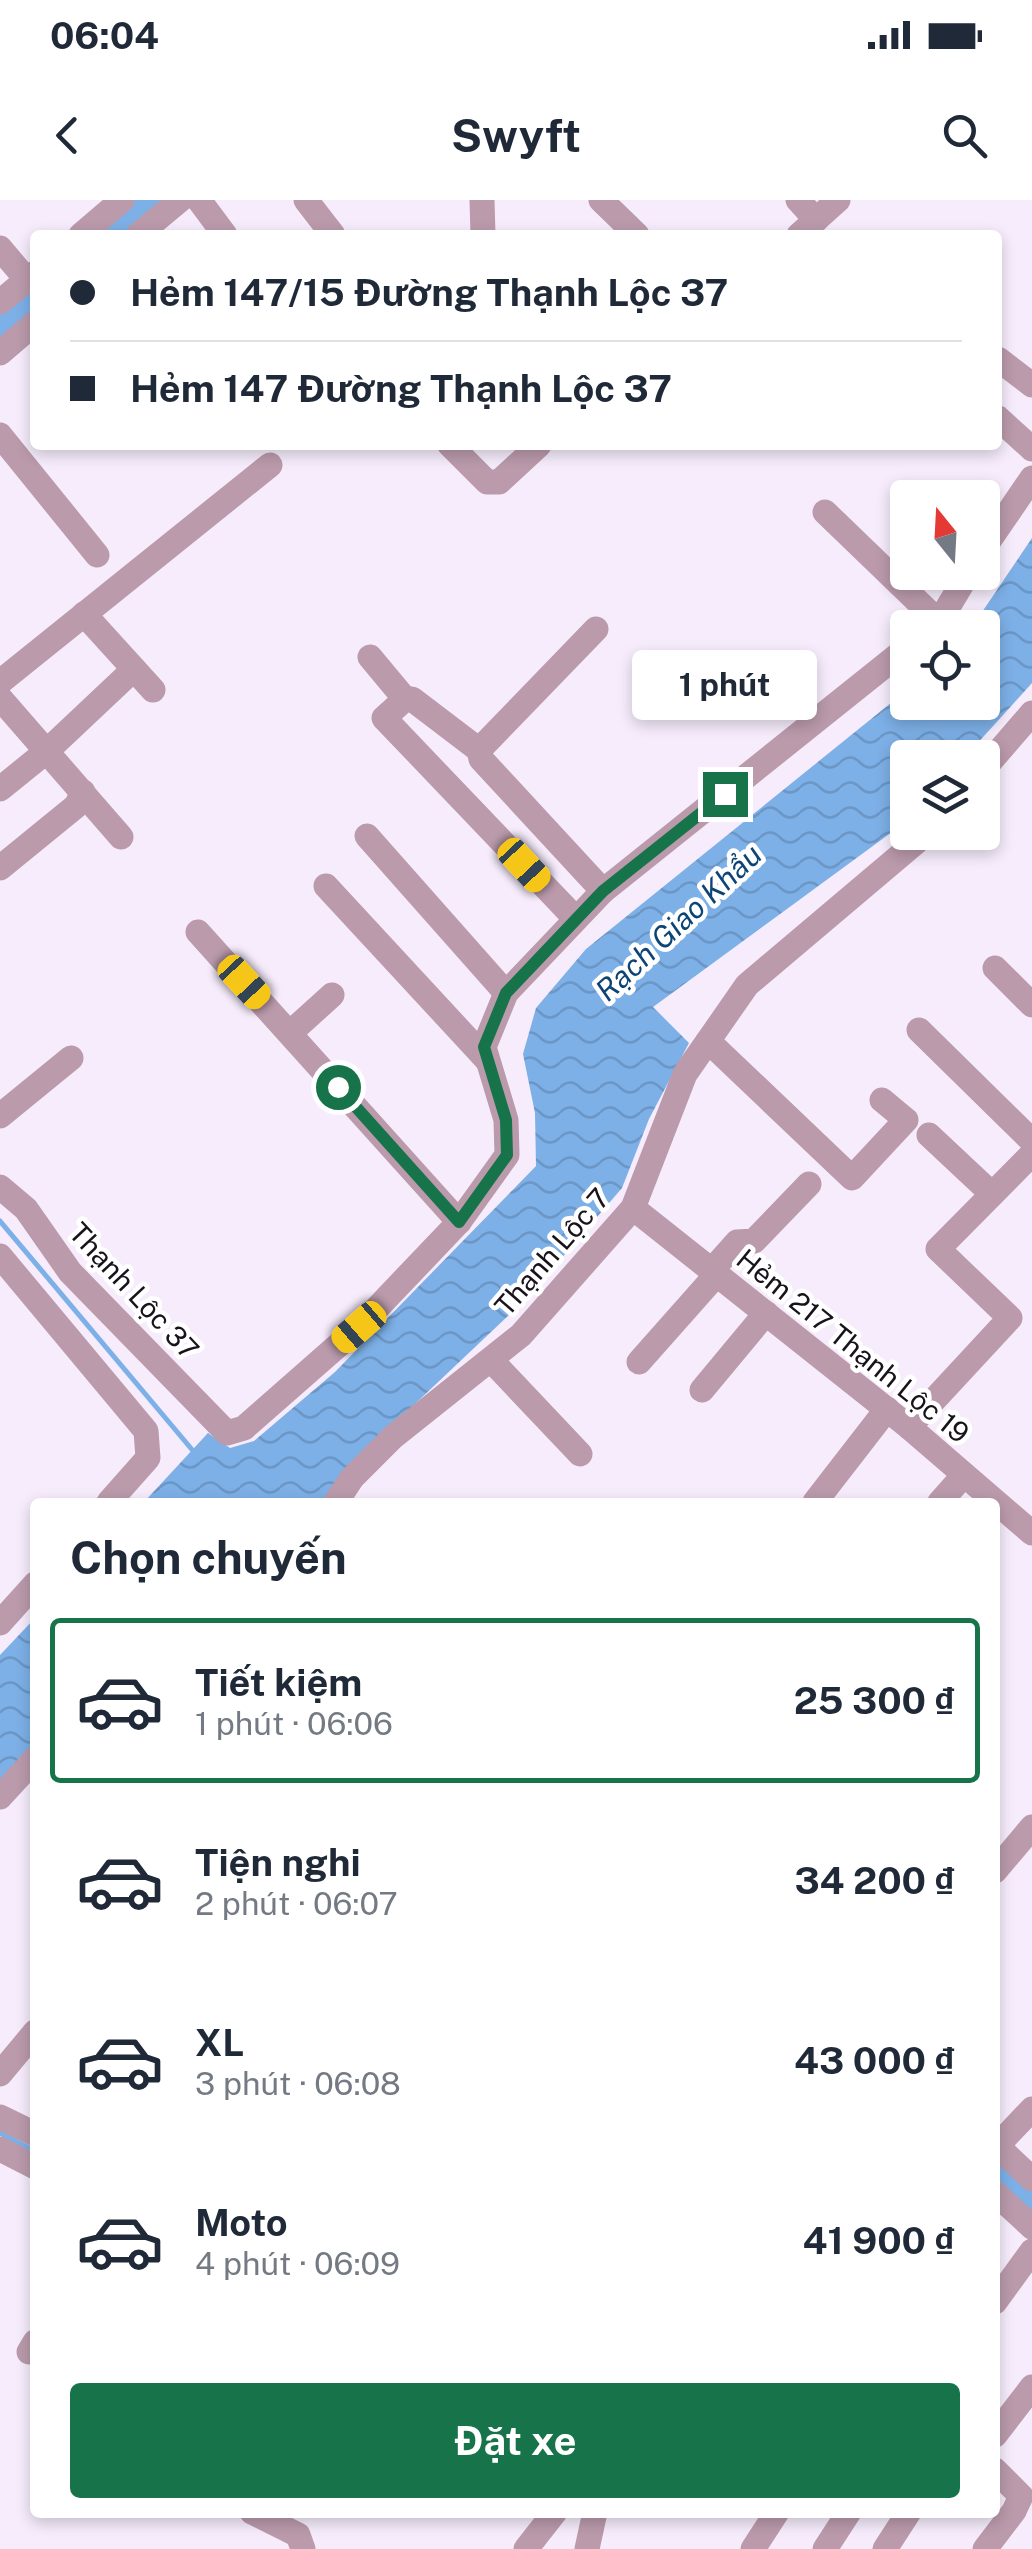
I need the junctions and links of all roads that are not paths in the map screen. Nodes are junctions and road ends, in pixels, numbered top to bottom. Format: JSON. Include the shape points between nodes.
{"nodes":[{"id":1,"x":122,"y":200,"type":"edge"},
{"id":2,"x":180,"y":200,"type":"edge"},
{"id":3,"x":199,"y":200,"type":"edge"},
{"id":4,"x":306,"y":200,"type":"edge"},
{"id":5,"x":482,"y":200,"type":"edge"},
{"id":6,"x":601,"y":200,"type":"edge"},
{"id":7,"x":798,"y":200,"type":"edge"},
{"id":8,"x":838,"y":200,"type":"edge"},
{"id":9,"x":86,"y":230,"type":"edge"},
{"id":10,"x":144,"y":230,"type":"edge"},
{"id":11,"x":221,"y":230,"type":"edge"},
{"id":12,"x":328,"y":230,"type":"edge"},
{"id":13,"x":483,"y":230,"type":"edge"},
{"id":14,"x":632,"y":230,"type":"edge"},
{"id":15,"x":810,"y":230,"type":"edge"},
{"id":16,"x":0,"y":248,"type":"edge"},
{"id":17,"x":30,"y":276,"type":"edge"},
{"id":18,"x":30,"y":278,"type":"edge"},
{"id":19,"x":0,"y":302,"type":"edge"},
{"id":20,"x":30,"y":327,"type":"edge"},
{"id":21,"x":0,"y":353,"type":"edge"},
{"id":22,"x":1002,"y":362,"type":"edge"},
{"id":23,"x":1032,"y":385,"type":"edge"},
{"id":24,"x":1002,"y":422,"type":"edge"},
{"id":25,"x":0,"y":435,"type":"edge"},
{"id":26,"x":1032,"y":448,"type":"edge"},
{"id":27,"x":455,"y":450,"type":"edge"},
{"id":28,"x":534,"y":450,"type":"edge"},
{"id":29,"x":270,"y":465,"type":"dead end"},
{"id":30,"x":1032,"y":478,"type":"edge"},
{"id":31,"x":826,"y":512,"type":"dead end"},
{"id":32,"x":1000,"y":525,"type":"edge"},
{"id":33,"x":97,"y":555,"type":"dead end"},
{"id":34,"x":921,"y":610,"type":"edge"},
{"id":35,"x":84,"y":614,"type":"junction"},
{"id":36,"x":596,"y":629,"type":"dead end"},
{"id":37,"x":370,"y":657,"type":"dead end"},
{"id":38,"x":890,"y":661,"type":"edge"},
{"id":39,"x":134,"y":669,"type":"junction"},
{"id":40,"x":0,"y":682,"type":"edge"},
{"id":41,"x":153,"y":690,"type":"dead end"},
{"id":42,"x":0,"y":698,"type":"edge"},
{"id":43,"x":405,"y":698,"type":"junction"},
{"id":44,"x":1032,"y":713,"type":"edge"},
{"id":45,"x":479,"y":750,"type":"junction"},
{"id":46,"x":1000,"y":750,"type":"edge"},
{"id":47,"x":47,"y":751,"type":"junction"},
{"id":48,"x":0,"y":789,"type":"edge"},
{"id":49,"x":83,"y":792,"type":"junction"},
{"id":50,"x":366,"y":836,"type":"dead end"},
{"id":51,"x":121,"y":837,"type":"dead end"},
{"id":52,"x":907,"y":850,"type":"edge"},
{"id":53,"x":0,"y":868,"type":"edge"},
{"id":54,"x":326,"y":886,"type":"dead end"},
{"id":55,"x":603,"y":891,"type":"junction"},
{"id":56,"x":574,"y":918,"type":"junction"},
{"id":57,"x":198,"y":932,"type":"dead end"},
{"id":58,"x":995,"y":968,"type":"dead end"},
{"id":59,"x":506,"y":993,"type":"junction"},
{"id":60,"x":332,"y":995,"type":"dead end"},
{"id":61,"x":1032,"y":1004,"type":"edge"},
{"id":62,"x":919,"y":1030,"type":"dead end"},
{"id":63,"x":290,"y":1032,"type":"junction"},
{"id":64,"x":708,"y":1041,"type":"junction"},
{"id":65,"x":70,"y":1058,"type":"dead end"},
{"id":66,"x":488,"y":1060,"type":"junction"},
{"id":67,"x":882,"y":1100,"type":"dead end"},
{"id":68,"x":0,"y":1116,"type":"edge"},
{"id":69,"x":929,"y":1136,"type":"dead end"},
{"id":70,"x":1032,"y":1142,"type":"edge"},
{"id":71,"x":1032,"y":1154,"type":"edge"},
{"id":72,"x":809,"y":1184,"type":"dead end"},
{"id":73,"x":0,"y":1188,"type":"edge"},
{"id":74,"x":992,"y":1194,"type":"junction"},
{"id":75,"x":633,"y":1208,"type":"junction"},
{"id":76,"x":459,"y":1222,"type":"junction"},
{"id":77,"x":0,"y":1256,"type":"edge"},
{"id":78,"x":720,"y":1264,"type":"junction"},
{"id":79,"x":766,"y":1314,"type":"junction"},
{"id":80,"x":490,"y":1360,"type":"junction"},
{"id":81,"x":639,"y":1362,"type":"dead end"},
{"id":82,"x":702,"y":1390,"type":"dead end"},
{"id":83,"x":887,"y":1409,"type":"junction"},
{"id":84,"x":909,"y":1427,"type":"junction"},
{"id":85,"x":580,"y":1454,"type":"dead end"},
{"id":86,"x":964,"y":1474,"type":"junction"},
{"id":87,"x":113,"y":1498,"type":"edge"},
{"id":88,"x":339,"y":1498,"type":"edge"},
{"id":89,"x":818,"y":1498,"type":"edge"},
{"id":90,"x":943,"y":1498,"type":"edge"},
{"id":91,"x":992,"y":1498,"type":"edge"},
{"id":92,"x":1000,"y":1505,"type":"edge"},
{"id":93,"x":1032,"y":1533,"type":"edge"},
{"id":94,"x":30,"y":1588,"type":"edge"},
{"id":95,"x":5,"y":1606,"type":"edge"},
{"id":96,"x":30,"y":1765,"type":"edge"},
{"id":97,"x":0,"y":1798,"type":"edge"},
{"id":98,"x":1032,"y":1827,"type":"edge"},
{"id":99,"x":1000,"y":1865,"type":"edge"},
{"id":100,"x":30,"y":2038,"type":"edge"},
{"id":101,"x":0,"y":2074,"type":"edge"},
{"id":102,"x":1032,"y":2109,"type":"edge"},
{"id":103,"x":0,"y":2117,"type":"edge"},
{"id":104,"x":30,"y":2126,"type":"edge"},
{"id":105,"x":1000,"y":2141,"type":"edge"},
{"id":106,"x":0,"y":2149,"type":"edge"},
{"id":107,"x":1000,"y":2149,"type":"edge"},
{"id":108,"x":30,"y":2164,"type":"edge"},
{"id":109,"x":1032,"y":2180,"type":"edge"},
{"id":110,"x":1000,"y":2198,"type":"edge"},
{"id":111,"x":1032,"y":2228,"type":"edge"},
{"id":112,"x":1032,"y":2251,"type":"edge"},
{"id":113,"x":1000,"y":2295,"type":"edge"},
{"id":114,"x":1032,"y":2387,"type":"edge"},
{"id":115,"x":1000,"y":2429,"type":"edge"},
{"id":116,"x":1000,"y":2475,"type":"edge"},
{"id":117,"x":264,"y":2518,"type":"edge"},
{"id":118,"x":550,"y":2518,"type":"edge"},
{"id":119,"x":594,"y":2518,"type":"edge"},
{"id":120,"x":763,"y":2518,"type":"edge"},
{"id":121,"x":845,"y":2518,"type":"edge"},
{"id":122,"x":905,"y":2518,"type":"edge"},
{"id":123,"x":303,"y":2549,"type":"edge"},
{"id":124,"x":526,"y":2549,"type":"edge"},
{"id":125,"x":587,"y":2549,"type":"edge"},
{"id":126,"x":753,"y":2549,"type":"edge"},
{"id":127,"x":825,"y":2549,"type":"edge"},
{"id":128,"x":884,"y":2549,"type":"edge"},
{"id":129,"x":985,"y":2549,"type":"edge"}],
"edges":[{"from":1,"to":9,"type":"street"},
{"from":2,"to":10,"type":"street"},
{"from":3,"to":11,"type":"street"},
{"from":4,"to":12,"type":"street"},
{"from":5,"to":13,"type":"street"},
{"from":6,"to":14,"type":"street"},
{"from":7,"to":15,"type":"street"},
{"from":8,"to":15,"type":"street"},
{"from":16,"to":17,"type":"street"},
{"from":18,"to":19,"type":"street"},
{"from":20,"to":21,"type":"street"},
{"from":22,"to":23,"type":"street"},
{"from":24,"to":26,"type":"street"},
{"from":25,"to":33,"type":"street"},
{"from":27,"to":28,"type":"street","via":[[492,484]]},
{"from":29,"to":35,"type":"street"},
{"from":30,"to":32,"type":"street"},
{"from":31,"to":34,"type":"street"},
{"from":35,"to":39,"type":"street"},
{"from":35,"to":40,"type":"street"},
{"from":36,"to":45,"type":"street"},
{"from":37,"to":43,"type":"street"},
{"from":38,"to":55,"type":"street"},
{"from":39,"to":41,"type":"street"},
{"from":39,"to":47,"type":"street"},
{"from":42,"to":47,"type":"street"},
{"from":43,"to":45,"type":"street"},
{"from":43,"to":56,"type":"street","via":[[385,716],[388,726]]},
{"from":44,"to":46,"type":"street"},
{"from":45,"to":55,"type":"street"},
{"from":47,"to":48,"type":"street"},
{"from":47,"to":49,"type":"street"},
{"from":49,"to":51,"type":"street"},
{"from":49,"to":53,"type":"street","via":[[76,806]]},
{"from":50,"to":59,"type":"street"},
{"from":52,"to":64,"type":"street","name":"Thạnh Lộc 7","via":[[747,985]]},
{"from":54,"to":66,"type":"street"},
{"from":55,"to":56,"type":"street"},
{"from":56,"to":59,"type":"street"},
{"from":57,"to":63,"type":"street"},
{"from":58,"to":61,"type":"street"},
{"from":59,"to":66,"type":"street","via":[[484,1047]]},
{"from":60,"to":63,"type":"street"},
{"from":62,"to":70,"type":"street"},
{"from":63,"to":76,"type":"street"},
{"from":64,"to":67,"type":"street","via":[[852,1178],[906,1120]]},
{"from":64,"to":75,"type":"street","name":"Thạnh Lộc 7","via":[[686,1074]]},
{"from":65,"to":68,"type":"street"},
{"from":66,"to":76,"type":"street","via":[[506,1120],[507,1155]]},
{"from":69,"to":74,"type":"street"},
{"from":71,"to":74,"type":"street"},
{"from":72,"to":78,"type":"street","via":[[754,1241],[737,1242]]},
{"from":73,"to":76,"type":"street","name":"Thạnh Lộc 37","via":[[26,1209],[70,1272],[227,1433],[244,1428],[359,1327]]},
{"from":74,"to":84,"type":"street","via":[[938,1250],[1010,1318]]},
{"from":75,"to":78,"type":"street","name":"Hẻm 217 Thạnh Lộc 19"},
{"from":75,"to":80,"type":"street","name":"Thạnh Lộc 7","via":[[521,1335]]},
{"from":77,"to":87,"type":"street","via":[[146,1431],[148,1458]]},
{"from":78,"to":79,"type":"street","name":"Hẻm 217 Thạnh Lộc 19"},
{"from":78,"to":81,"type":"street"},
{"from":79,"to":82,"type":"street"},
{"from":79,"to":83,"type":"street","name":"Hẻm 217 Thạnh Lộc 19"},
{"from":80,"to":85,"type":"street"},
{"from":80,"to":88,"type":"street","name":"Thạnh Lộc 7","via":[[393,1437]]},
{"from":83,"to":84,"type":"street","name":"Hẻm 217 Thạnh Lộc 19"},
{"from":83,"to":89,"type":"street"},
{"from":84,"to":86,"type":"street","name":"Hẻm 217 Thạnh Lộc 19"},
{"from":86,"to":90,"type":"street"},
{"from":86,"to":91,"type":"street","name":"Hẻm 217 Thạnh Lộc 19"},
{"from":92,"to":93,"type":"street","name":"Hẻm 217 Thạnh Lộc 19"},
{"from":94,"to":95,"type":"street"},
{"from":96,"to":97,"type":"street"},
{"from":98,"to":99,"type":"street"},
{"from":100,"to":101,"type":"street"},
{"from":102,"to":105,"type":"street"},
{"from":103,"to":104,"type":"street"},
{"from":106,"to":108,"type":"street"},
{"from":107,"to":109,"type":"street"},
{"from":110,"to":111,"type":"street"},
{"from":112,"to":113,"type":"street"},
{"from":114,"to":115,"type":"street"},
{"from":116,"to":129,"type":"street","via":[[1021,2496]]},
{"from":117,"to":123,"type":"street","via":[[298,2536]]},
{"from":118,"to":124,"type":"street"},
{"from":119,"to":125,"type":"street"},
{"from":120,"to":126,"type":"street"},
{"from":121,"to":127,"type":"street"},
{"from":122,"to":128,"type":"street"}]}
